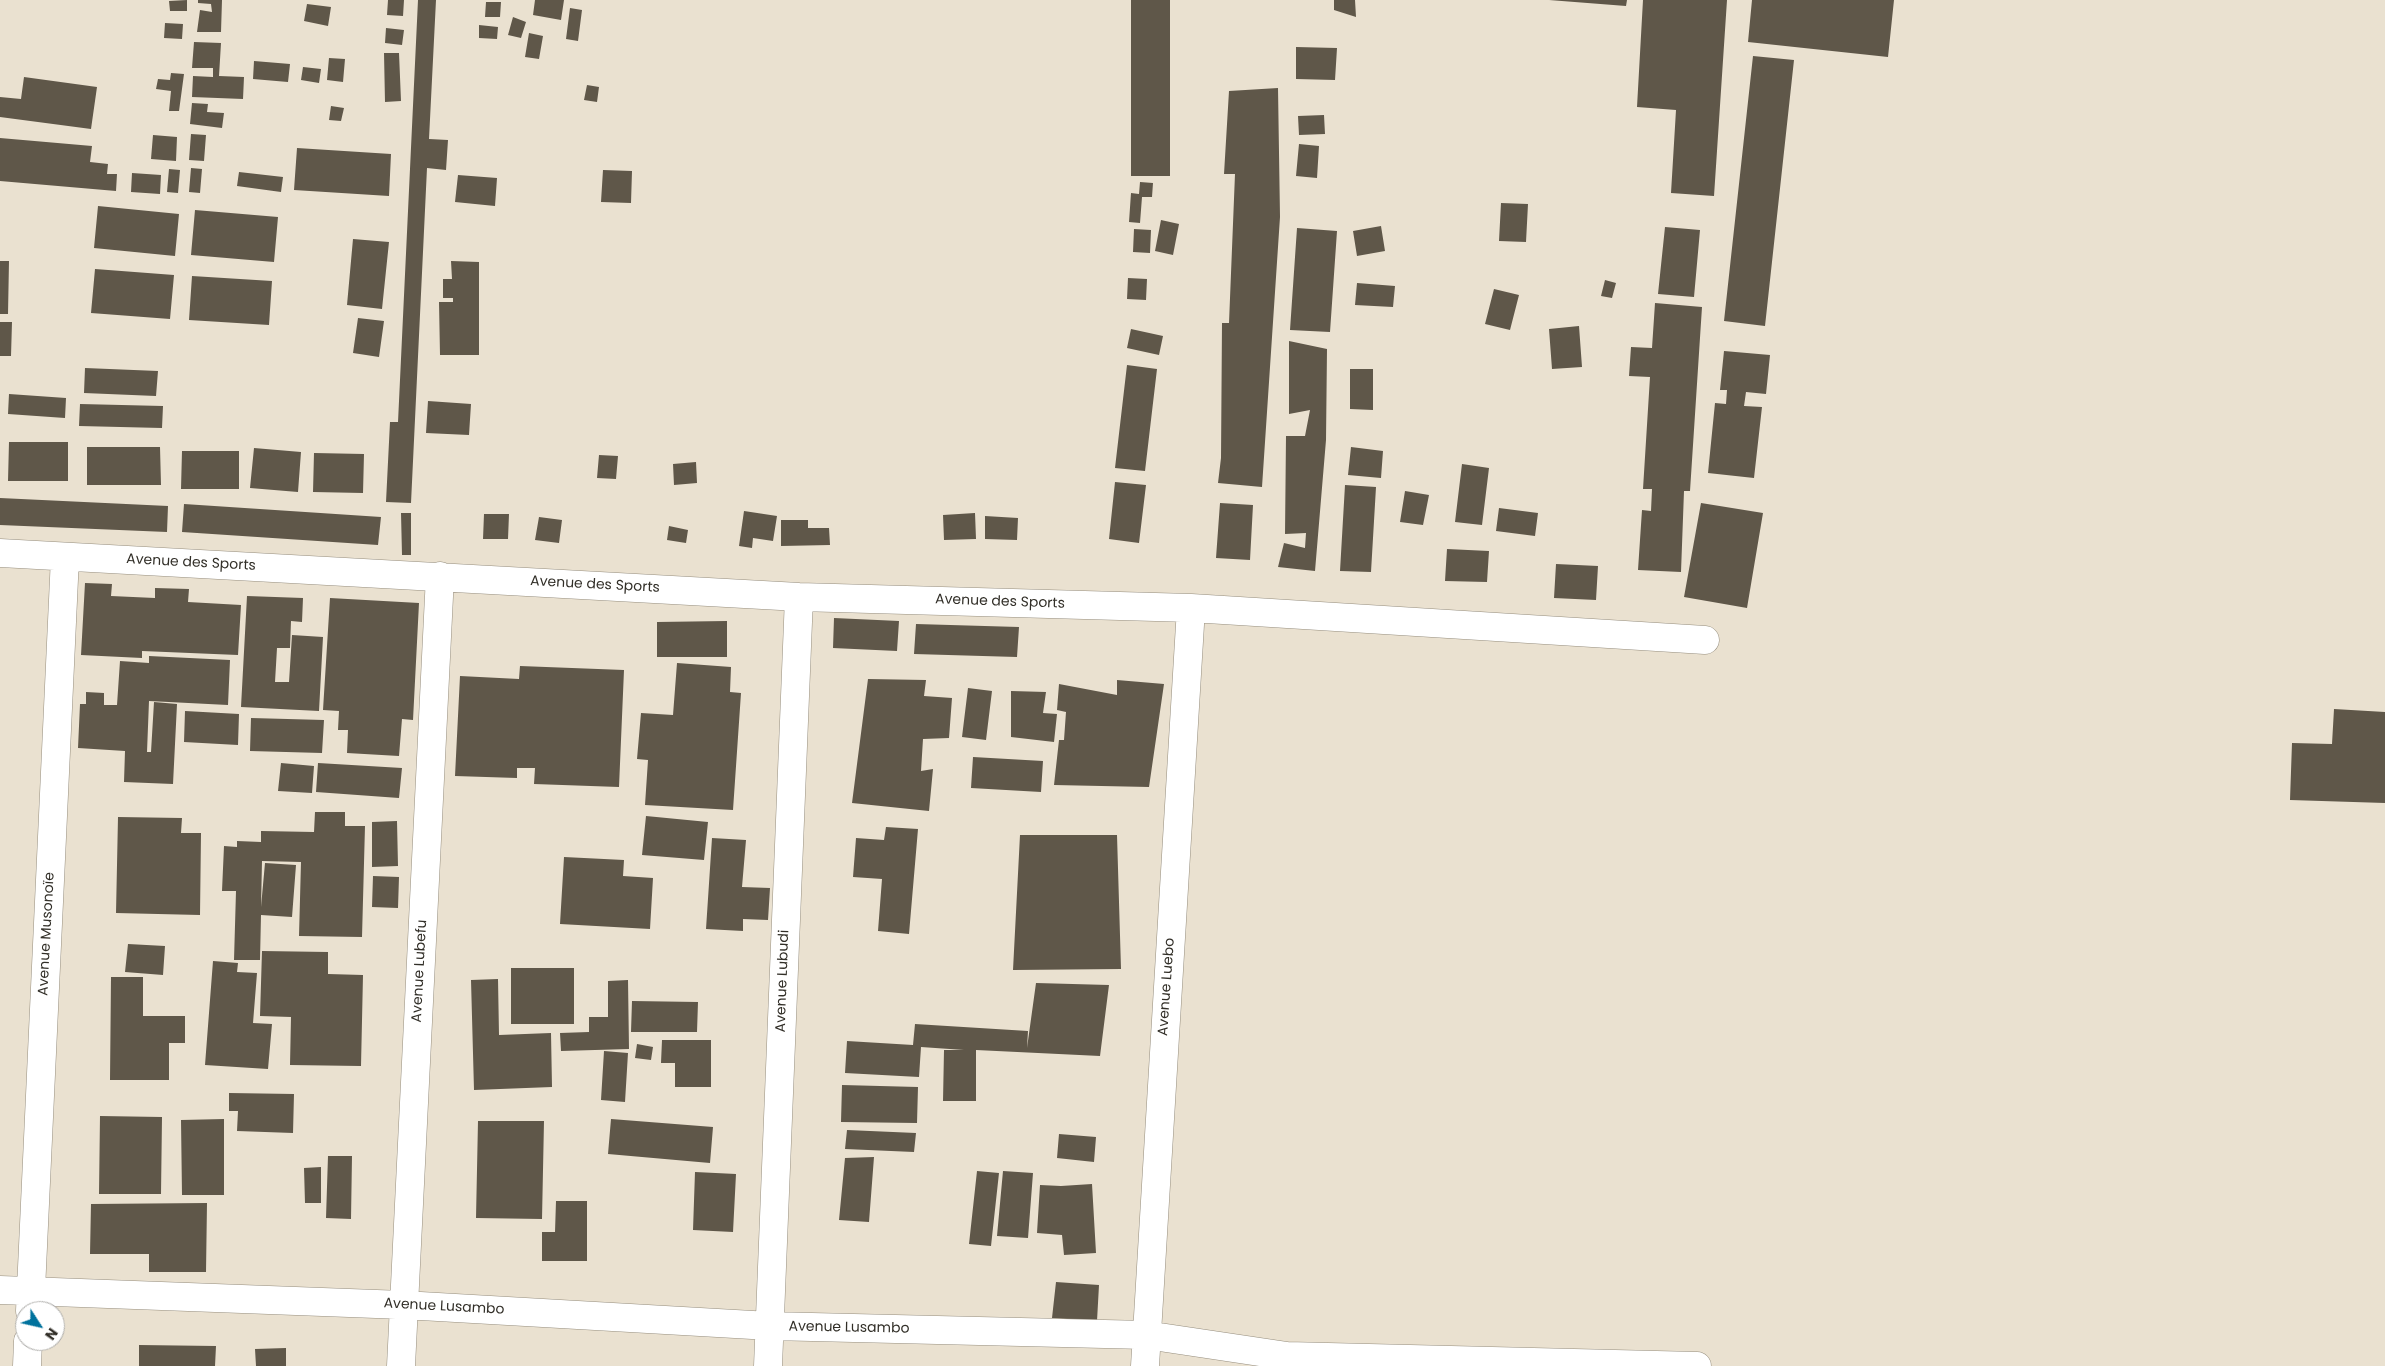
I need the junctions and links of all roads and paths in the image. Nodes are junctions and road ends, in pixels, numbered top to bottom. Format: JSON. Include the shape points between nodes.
{"nodes":[{"id":1,"x":0,"y":553,"type":"edge"},
{"id":2,"x":65,"y":557,"type":"junction"},
{"id":3,"x":440,"y":576,"type":"junction"},
{"id":4,"x":799,"y":597,"type":"junction"},
{"id":5,"x":1191,"y":608,"type":"junction"},
{"id":6,"x":1705,"y":640,"type":"dead end"},
{"id":7,"x":0,"y":1290,"type":"edge"},
{"id":8,"x":30,"y":1301,"type":"edge"},
{"id":9,"x":65,"y":1301,"type":"edge"},
{"id":10,"x":403,"y":1305,"type":"junction"},
{"id":11,"x":770,"y":1326,"type":"junction"},
{"id":12,"x":1146,"y":1335,"type":"junction"},
{"id":13,"x":28,"y":1351,"type":"edge"},
{"id":14,"x":1287,"y":1361,"type":"edge"},
{"id":15,"x":27,"y":1366,"type":"edge"},
{"id":16,"x":401,"y":1366,"type":"edge"},
{"id":17,"x":768,"y":1366,"type":"edge"},
{"id":18,"x":1145,"y":1366,"type":"edge"},
{"id":19,"x":1680,"y":1366,"type":"edge"}],
"edges":[{"from":1,"to":2,"type":"street","name":"Avenue des Sports"},
{"from":2,"to":3,"type":"street","name":"Avenue des Sports"},
{"from":2,"to":8,"type":"street","name":"Avenue Musonoïe"},
{"from":3,"to":4,"type":"street","name":"Avenue des Sports"},
{"from":3,"to":10,"type":"street","name":"Avenue Lubefu"},
{"from":4,"to":5,"type":"street","name":"Avenue des Sports"},
{"from":4,"to":11,"type":"street","name":"Avenue Lubudi"},
{"from":5,"to":6,"type":"street","name":"Avenue des Sports"},
{"from":5,"to":12,"type":"street","name":"Avenue Luebo"},
{"from":7,"to":8,"type":"street","name":"Avenue Lusambo"},
{"from":9,"to":10,"type":"street","name":"Avenue Lusambo"},
{"from":10,"to":11,"type":"street","name":"Avenue Lusambo"},
{"from":10,"to":16,"type":"street","name":"Avenue Lubefu"},
{"from":11,"to":12,"type":"street","name":"Avenue Lusambo"},
{"from":11,"to":17,"type":"street","name":"Avenue Lubudi"},
{"from":12,"to":14,"type":"street","name":"Avenue Lusambo"},
{"from":12,"to":18,"type":"street","name":"Avenue Luebo"},
{"from":13,"to":15,"type":"street"},
{"from":14,"to":19,"type":"street","name":"Avenue Lusambo"}]}
